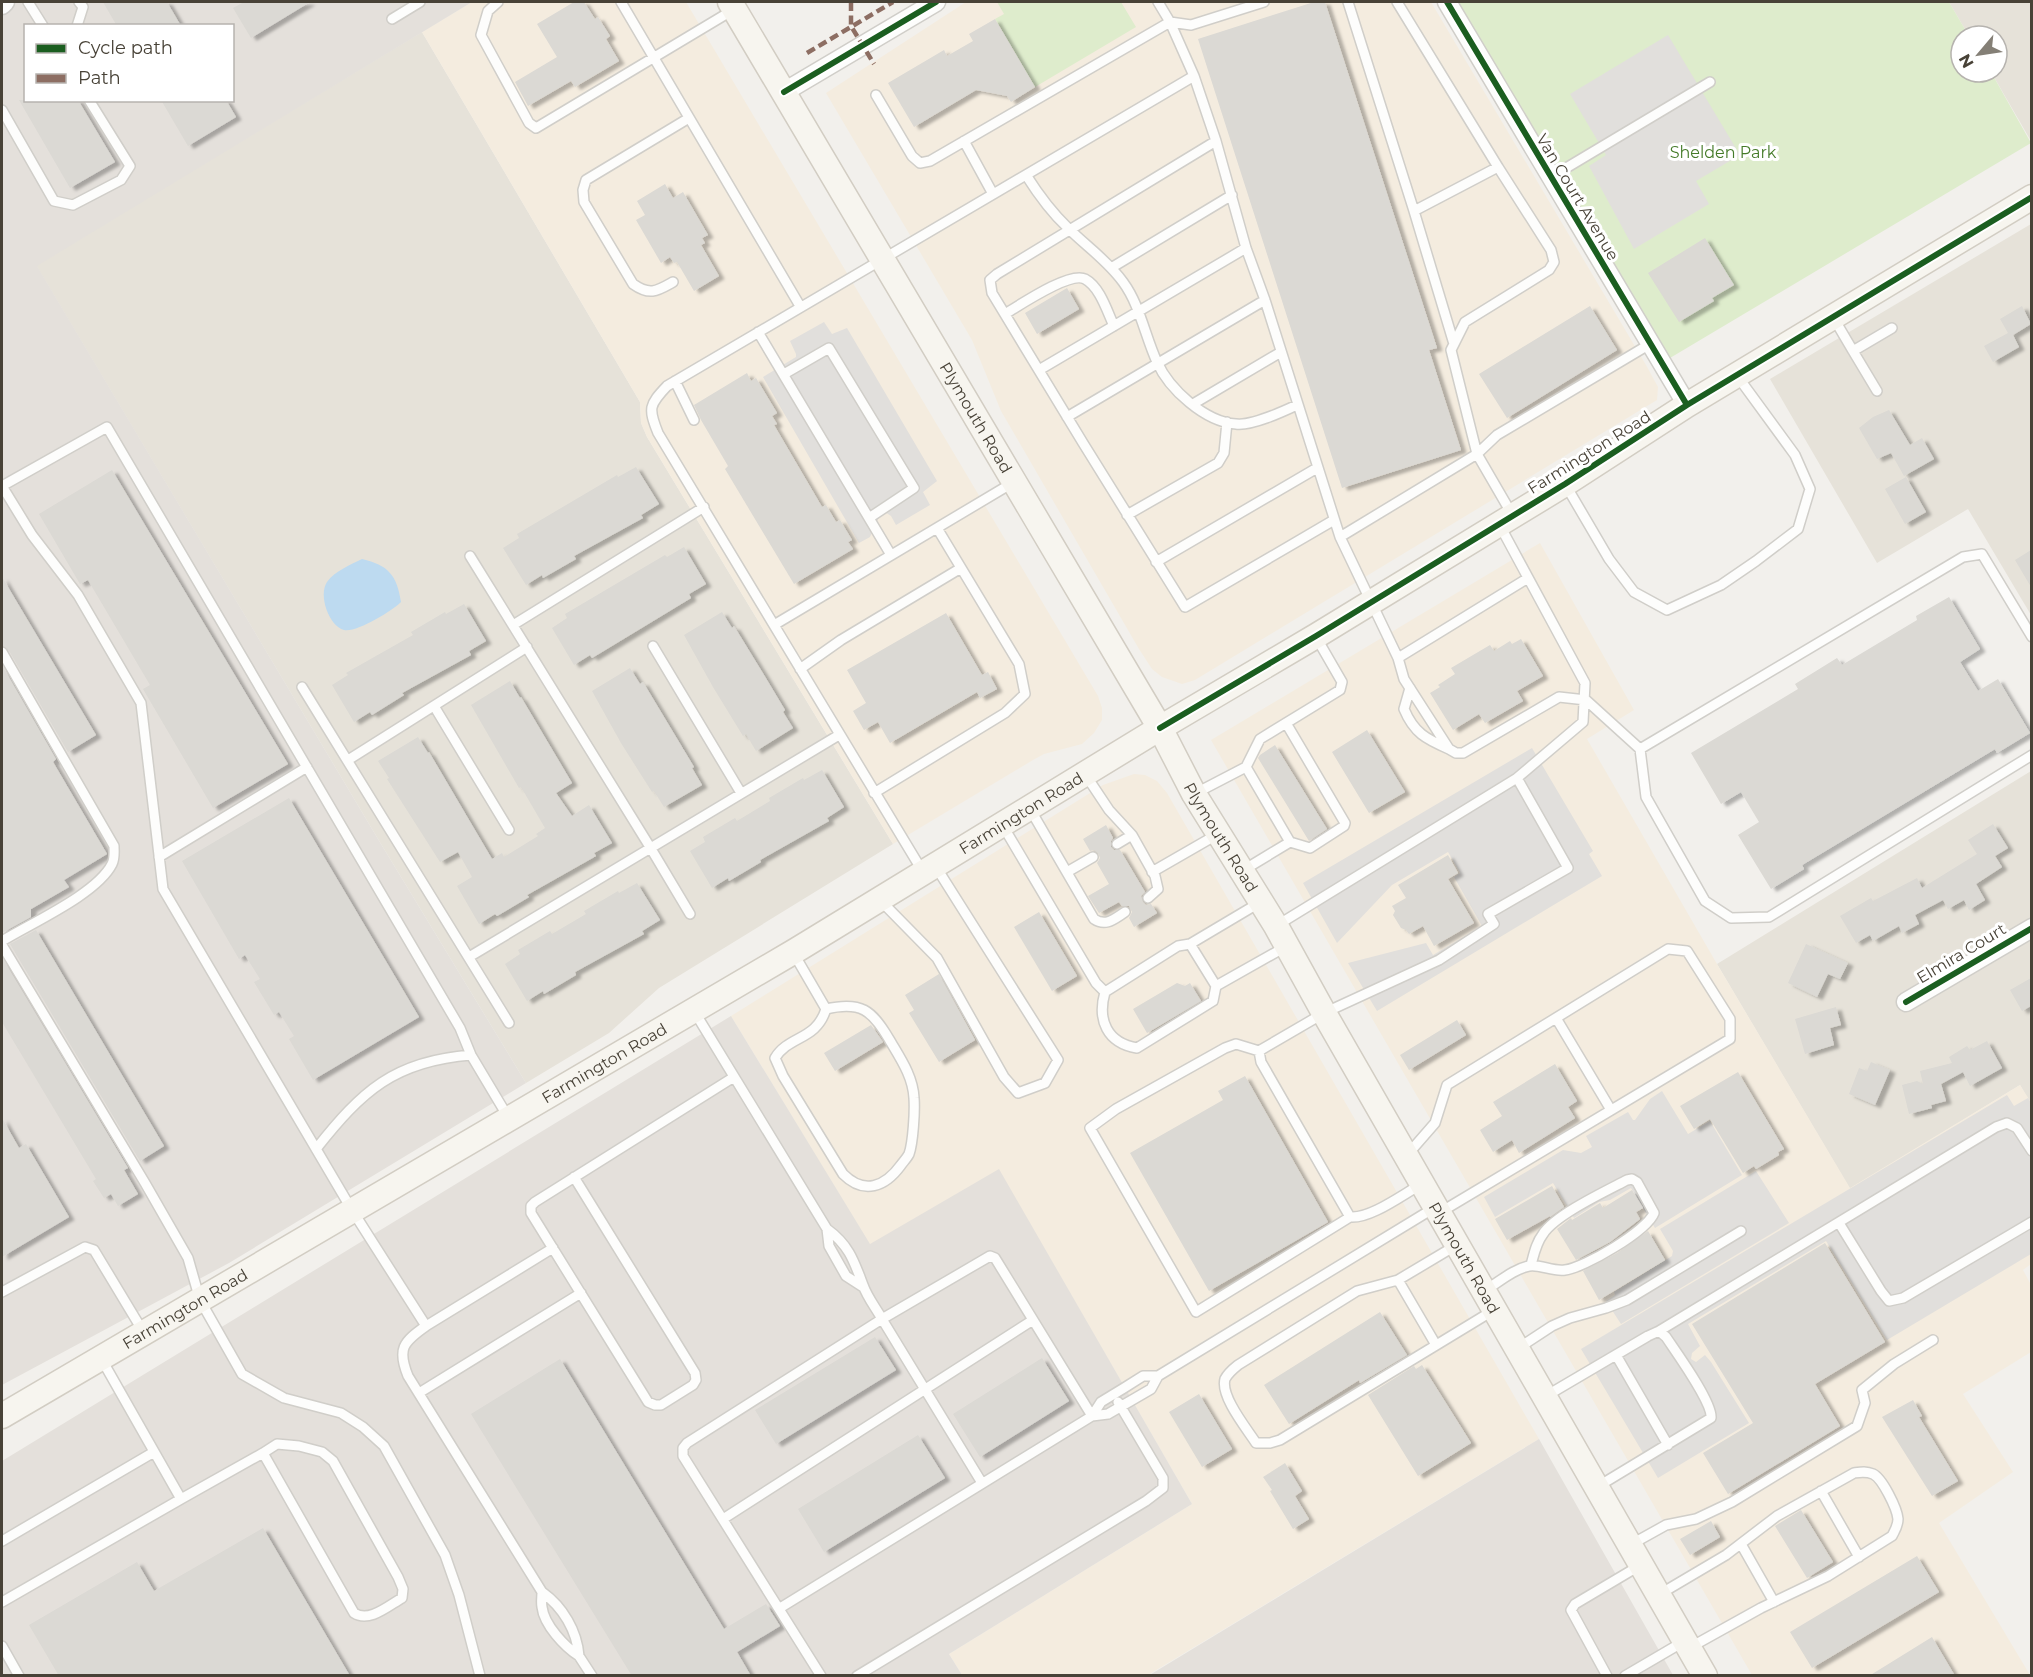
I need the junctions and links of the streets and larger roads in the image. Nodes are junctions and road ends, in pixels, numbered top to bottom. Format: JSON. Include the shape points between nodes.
{"nodes":[{"id":1,"x":5,"y":2,"type":"edge"},
{"id":2,"x":936,"y":2,"type":"edge"},
{"id":3,"x":1447,"y":2,"type":"edge"},
{"id":4,"x":2,"y":5,"type":"edge"},
{"id":5,"x":733,"y":5,"type":"edge"},
{"id":6,"x":784,"y":92,"type":"junction"},
{"id":7,"x":2031,"y":197,"type":"edge"},
{"id":8,"x":1687,"y":405,"type":"junction"},
{"id":9,"x":1160,"y":728,"type":"junction"},
{"id":10,"x":2031,"y":928,"type":"edge"},
{"id":11,"x":1906,"y":1002,"type":"dead end"},
{"id":12,"x":2,"y":1416,"type":"edge"},
{"id":13,"x":1705,"y":1676,"type":"edge"}],
"edges":[{"from":1,"to":4,"type":"street"},
{"from":2,"to":6,"type":"street"},
{"from":3,"to":8,"type":"street","name":"Van Court Avenue"},
{"from":5,"to":6,"type":"main road","name":"Plymouth Road"},
{"from":6,"to":9,"type":"main road","name":"Plymouth Road"},
{"from":7,"to":8,"type":"main road","name":"Farmington Road"},
{"from":8,"to":9,"type":"main road","name":"Farmington Road","via":[[1565,484]]},
{"from":9,"to":12,"type":"main road","name":"Farmington Road","via":[[792,952]]},
{"from":9,"to":13,"type":"main road","name":"Plymouth Road","via":[[1194,794],[1282,936]]},
{"from":10,"to":11,"type":"street","name":"Elmira Court"}]}
